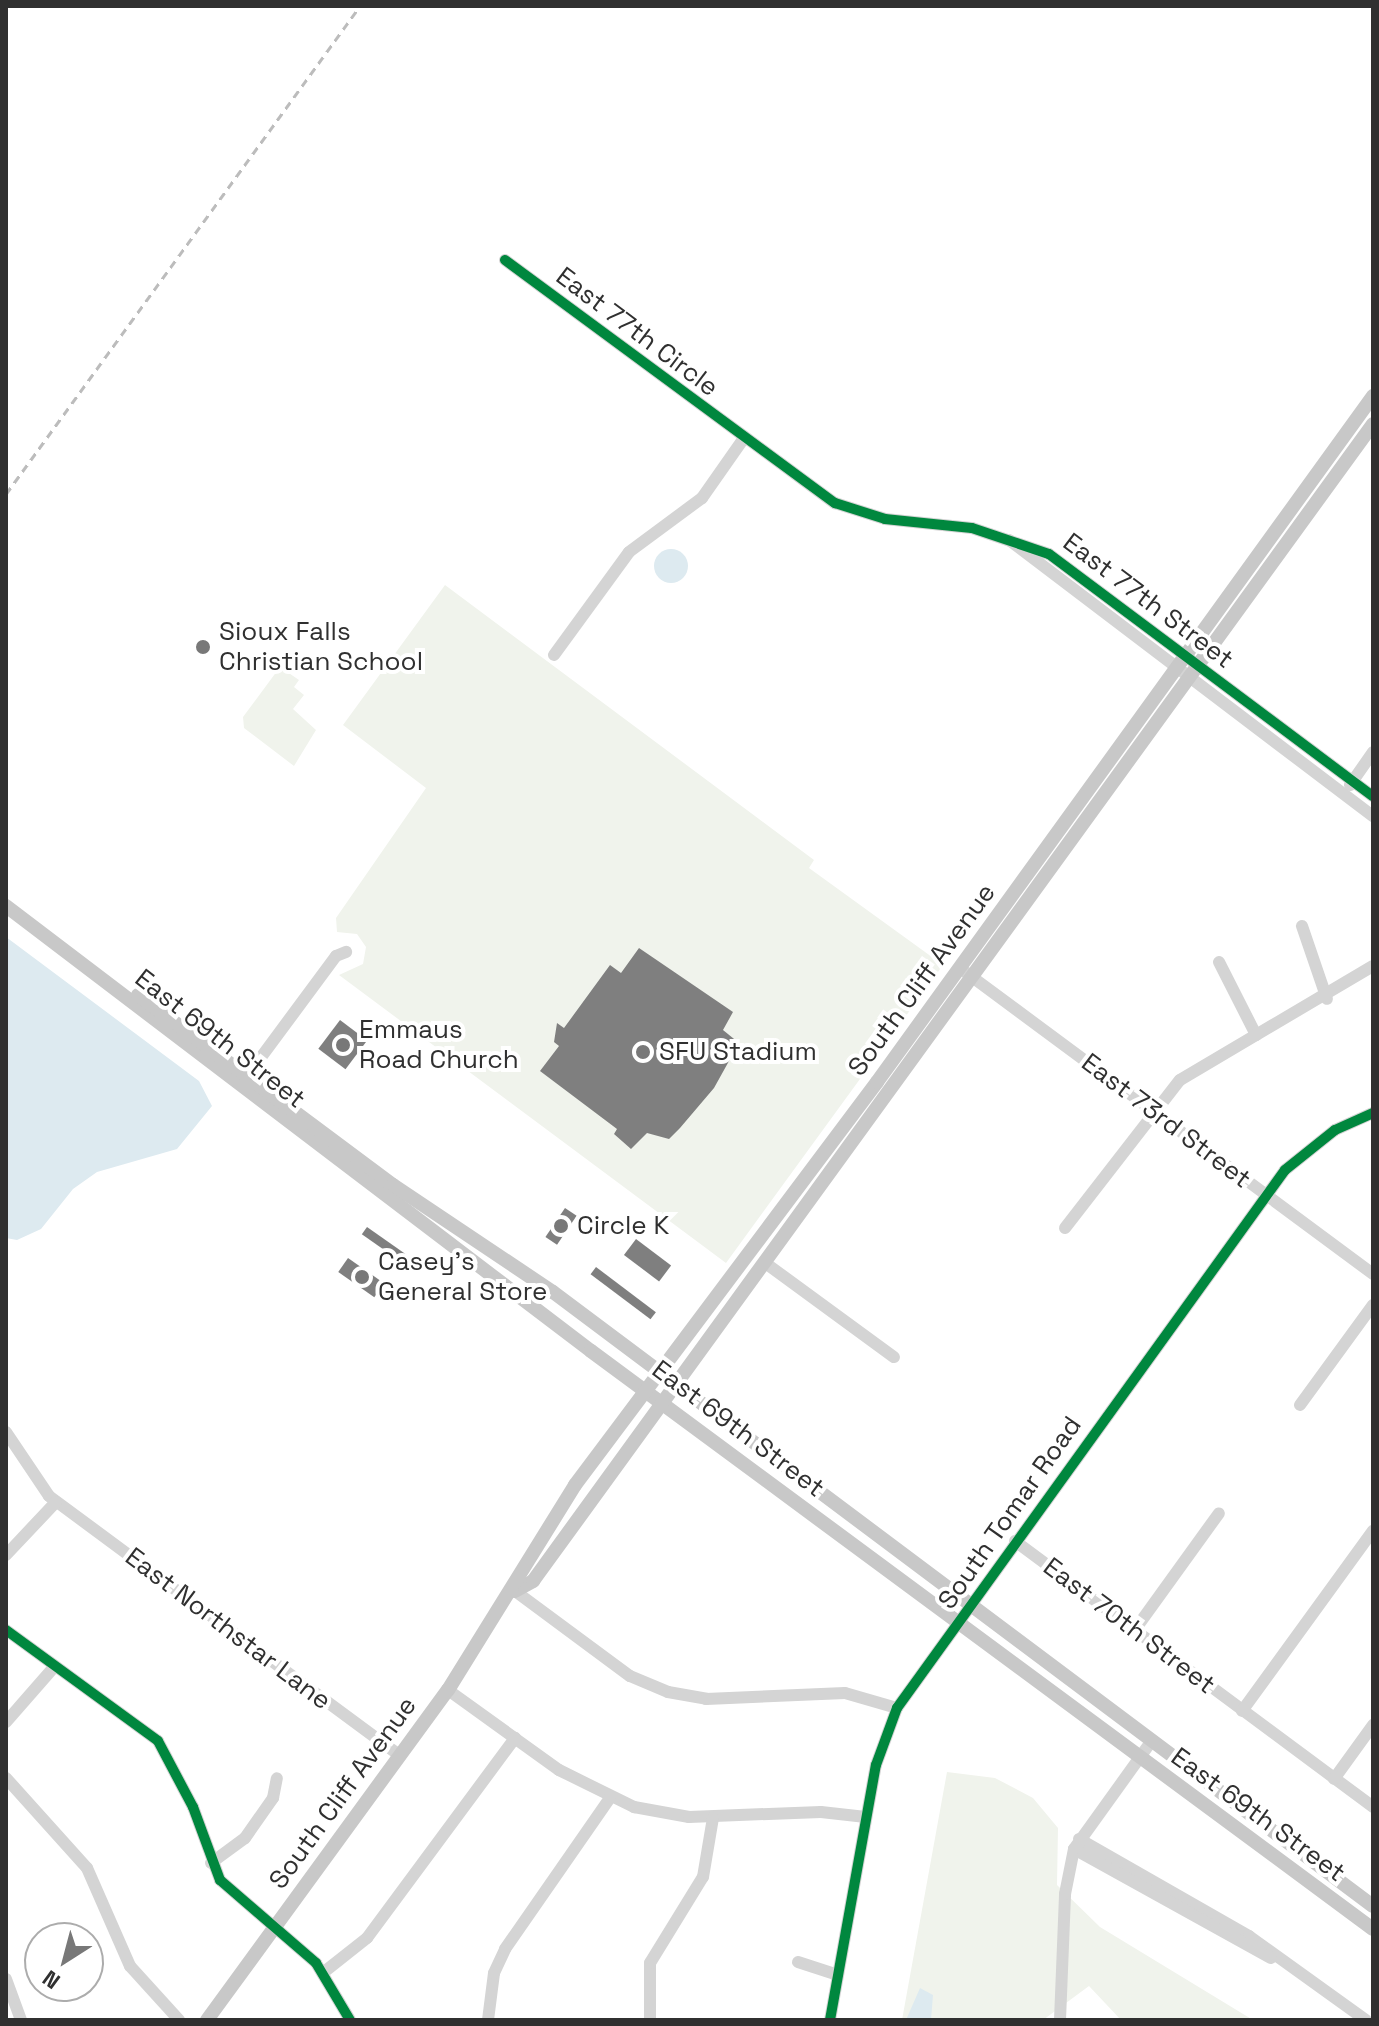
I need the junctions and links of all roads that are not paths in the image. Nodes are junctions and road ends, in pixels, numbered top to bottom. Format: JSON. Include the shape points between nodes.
{"nodes":[{"id":1,"x":505,"y":260,"type":"dead end"},
{"id":2,"x":1373,"y":396,"type":"edge"},
{"id":3,"x":1373,"y":424,"type":"edge"},
{"id":4,"x":744,"y":438,"type":"junction"},
{"id":5,"x":1009,"y":540,"type":"junction"},
{"id":6,"x":554,"y":655,"type":"dead end"},
{"id":7,"x":1185,"y":655,"type":"junction"},
{"id":8,"x":1198,"y":666,"type":"junction"},
{"id":9,"x":1175,"y":670,"type":"junction"},
{"id":10,"x":1188,"y":680,"type":"junction"},
{"id":11,"x":1373,"y":752,"type":"edge"},
{"id":12,"x":1353,"y":781,"type":"junction"},
{"id":13,"x":1343,"y":794,"type":"junction"},
{"id":14,"x":1373,"y":796,"type":"edge"},
{"id":15,"x":1373,"y":816,"type":"edge"},
{"id":16,"x":6,"y":906,"type":"edge"},
{"id":17,"x":1302,"y":926,"type":"dead end"},
{"id":18,"x":346,"y":952,"type":"dead end"},
{"id":19,"x":1219,"y":962,"type":"dead end"},
{"id":20,"x":1373,"y":966,"type":"edge"},
{"id":21,"x":965,"y":971,"type":"junction"},
{"id":22,"x":1327,"y":999,"type":"junction"},
{"id":23,"x":1256,"y":1035,"type":"junction"},
{"id":24,"x":244,"y":1081,"type":"junction"},
{"id":25,"x":1153,"y":1111,"type":"junction"},
{"id":26,"x":1373,"y":1113,"type":"edge"},
{"id":27,"x":1267,"y":1196,"type":"junction"},
{"id":28,"x":1065,"y":1228,"type":"dead end"},
{"id":29,"x":764,"y":1262,"type":"junction"},
{"id":30,"x":1373,"y":1274,"type":"edge"},
{"id":31,"x":1373,"y":1305,"type":"edge"},
{"id":32,"x":894,"y":1357,"type":"dead end"},
{"id":33,"x":661,"y":1373,"type":"junction"},
{"id":34,"x":675,"y":1384,"type":"junction"},
{"id":35,"x":647,"y":1391,"type":"junction"},
{"id":36,"x":662,"y":1403,"type":"junction"},
{"id":37,"x":1300,"y":1405,"type":"dead end"},
{"id":38,"x":6,"y":1432,"type":"edge"},
{"id":39,"x":56,"y":1502,"type":"junction"},
{"id":40,"x":1219,"y":1513,"type":"dead end"},
{"id":41,"x":1373,"y":1531,"type":"edge"},
{"id":42,"x":1015,"y":1541,"type":"junction"},
{"id":43,"x":6,"y":1555,"type":"edge"},
{"id":44,"x":515,"y":1591,"type":"junction"},
{"id":45,"x":969,"y":1608,"type":"junction"},
{"id":46,"x":959,"y":1623,"type":"junction"},
{"id":47,"x":6,"y":1630,"type":"edge"},
{"id":48,"x":1134,"y":1631,"type":"junction"},
{"id":49,"x":55,"y":1666,"type":"junction"},
{"id":50,"x":448,"y":1690,"type":"junction"},
{"id":51,"x":897,"y":1708,"type":"junction"},
{"id":52,"x":1242,"y":1711,"type":"junction"},
{"id":53,"x":6,"y":1722,"type":"edge"},
{"id":54,"x":1373,"y":1725,"type":"edge"},
{"id":55,"x":515,"y":1738,"type":"junction"},
{"id":56,"x":1151,"y":1742,"type":"junction"},
{"id":57,"x":400,"y":1756,"type":"junction"},
{"id":58,"x":1139,"y":1757,"type":"junction"},
{"id":59,"x":6,"y":1778,"type":"edge"},
{"id":60,"x":277,"y":1778,"type":"dead end"},
{"id":61,"x":1334,"y":1779,"type":"junction"},
{"id":62,"x":610,"y":1798,"type":"junction"},
{"id":63,"x":1373,"y":1807,"type":"edge"},
{"id":64,"x":866,"y":1817,"type":"junction"},
{"id":65,"x":713,"y":1818,"type":"junction"},
{"id":66,"x":1076,"y":1844,"type":"junction"},
{"id":67,"x":211,"y":1863,"type":"junction"},
{"id":68,"x":1373,"y":1906,"type":"edge"},
{"id":69,"x":274,"y":1928,"type":"junction"},
{"id":70,"x":1373,"y":1929,"type":"edge"},
{"id":71,"x":798,"y":1962,"type":"dead end"},
{"id":72,"x":324,"y":1972,"type":"junction"},
{"id":73,"x":838,"y":1975,"type":"junction"},
{"id":74,"x":6,"y":1979,"type":"edge"},
{"id":75,"x":21,"y":2020,"type":"edge"},
{"id":76,"x":179,"y":2020,"type":"edge"},
{"id":77,"x":207,"y":2020,"type":"edge"},
{"id":78,"x":350,"y":2020,"type":"edge"},
{"id":79,"x":488,"y":2020,"type":"edge"},
{"id":80,"x":650,"y":2020,"type":"edge"},
{"id":81,"x":830,"y":2020,"type":"edge"},
{"id":82,"x":1060,"y":2020,"type":"edge"},
{"id":83,"x":1366,"y":2020,"type":"edge"}],
"edges":[{"from":1,"to":4,"type":"street","name":"East 77th Circle"},
{"from":2,"to":7,"type":"main road","name":"South Cliff Avenue"},
{"from":3,"to":8,"type":"main road","name":"South Cliff Avenue"},
{"from":4,"to":5,"type":"street","name":"East 77th Street","via":[[835,503],[885,519],[972,528]]},
{"from":4,"to":6,"type":"street","via":[[702,498],[629,552]]},
{"from":5,"to":7,"type":"street","name":"East 77th Street","via":[[1049,554]]},
{"from":5,"to":9,"type":"street","name":"East 77th Street"},
{"from":7,"to":8,"type":"street","name":"East 77th Street"},
{"from":7,"to":9,"type":"main road","name":"South Cliff Avenue"},
{"from":8,"to":10,"type":"main road","name":"South Cliff Avenue"},
{"from":8,"to":12,"type":"street","name":"East 77th Street"},
{"from":9,"to":10,"type":"street","name":"East 77th Street"},
{"from":9,"to":21,"type":"main road","name":"South Cliff Avenue"},
{"from":10,"to":13,"type":"street","name":"East 77th Street"},
{"from":10,"to":21,"type":"main road","name":"South Cliff Avenue"},
{"from":11,"to":12,"type":"street"},
{"from":12,"to":13,"type":"street"},
{"from":12,"to":14,"type":"street","name":"East 77th Street"},
{"from":13,"to":15,"type":"street","name":"East 77th Street"},
{"from":16,"to":24,"type":"main road","name":"East 69th Street"},
{"from":17,"to":22,"type":"street"},
{"from":18,"to":24,"type":"street","via":[[336,956]]},
{"from":19,"to":23,"type":"street"},
{"from":20,"to":22,"type":"street"},
{"from":21,"to":25,"type":"street","name":"East 73rd Street"},
{"from":21,"to":29,"type":"main road","name":"South Cliff Avenue"},
{"from":21,"to":33,"type":"main road","name":"South Cliff Avenue"},
{"from":22,"to":23,"type":"street"},
{"from":23,"to":25,"type":"street","via":[[1196,1068]]},
{"from":24,"to":33,"type":"main road","name":"East 69th Street"},
{"from":24,"to":35,"type":"main road","name":"East 69th Street"},
{"from":25,"to":27,"type":"street","name":"East 73rd Street"},
{"from":25,"to":28,"type":"street"},
{"from":26,"to":27,"type":"street","name":"South Tomar Road","via":[[1308,1148]]},
{"from":27,"to":30,"type":"street","name":"East 73rd Street"},
{"from":27,"to":42,"type":"street","name":"South Tomar Road"},
{"from":29,"to":32,"type":"street"},
{"from":29,"to":34,"type":"main road","name":"South Cliff Avenue"},
{"from":31,"to":37,"type":"street"},
{"from":33,"to":34,"type":"main road","name":"East 69th Street"},
{"from":33,"to":35,"type":"main road","name":"South Cliff Avenue"},
{"from":34,"to":36,"type":"main road","name":"South Cliff Avenue"},
{"from":34,"to":45,"type":"main road","name":"East 69th Street"},
{"from":35,"to":36,"type":"main road","name":"East 69th Street"},
{"from":35,"to":44,"type":"main road","name":"South Cliff Avenue","via":[[525,1557]]},
{"from":36,"to":44,"type":"main road","name":"South Cliff Avenue","via":[[533,1581]]},
{"from":36,"to":46,"type":"main road","name":"East 69th Street"},
{"from":38,"to":39,"type":"street","name":"East Northstar Lane","via":[[32,1478]]},
{"from":39,"to":43,"type":"street"},
{"from":39,"to":57,"type":"street","name":"East Northstar Lane"},
{"from":40,"to":48,"type":"street"},
{"from":41,"to":52,"type":"street"},
{"from":42,"to":45,"type":"street","name":"South Tomar Road"},
{"from":42,"to":48,"type":"street","name":"East 70th Street"},
{"from":44,"to":50,"type":"main road","name":"South Cliff Avenue"},
{"from":44,"to":51,"type":"street","via":[[630,1676],[668,1692],[706,1699],[845,1693]]},
{"from":45,"to":46,"type":"street","name":"South Tomar Road"},
{"from":45,"to":56,"type":"main road","name":"East 69th Street"},
{"from":46,"to":51,"type":"street","name":"South Tomar Road"},
{"from":46,"to":58,"type":"main road","name":"East 69th Street"},
{"from":47,"to":49,"type":"street"},
{"from":48,"to":52,"type":"street","name":"East 70th Street"},
{"from":49,"to":53,"type":"street"},
{"from":49,"to":67,"type":"street","via":[[158,1741],[193,1807]]},
{"from":50,"to":55,"type":"street"},
{"from":50,"to":57,"type":"main road","name":"South Cliff Avenue"},
{"from":51,"to":64,"type":"street","name":"South Tomar Road","via":[[876,1765]]},
{"from":52,"to":61,"type":"street","name":"East 70th Street"},
{"from":54,"to":61,"type":"street"},
{"from":55,"to":62,"type":"street"},
{"from":55,"to":72,"type":"street","via":[[367,1938]]},
{"from":56,"to":58,"type":"street"},
{"from":56,"to":68,"type":"main road","name":"East 69th Street"},
{"from":57,"to":69,"type":"main road","name":"South Cliff Avenue"},
{"from":58,"to":66,"type":"street"},
{"from":58,"to":70,"type":"main road","name":"East 69th Street"},
{"from":59,"to":76,"type":"street","via":[[87,1868],[130,1966]]},
{"from":60,"to":67,"type":"street","via":[[273,1798],[245,1838]]},
{"from":61,"to":63,"type":"street","name":"East 70th Street"},
{"from":62,"to":65,"type":"street","via":[[659,1812]]},
{"from":62,"to":79,"type":"street","via":[[505,1949],[494,1973]]},
{"from":64,"to":65,"type":"street","via":[[821,1812]]},
{"from":64,"to":73,"type":"street","name":"South Tomar Road"},
{"from":65,"to":80,"type":"street","via":[[703,1877],[650,1963]]},
{"from":66,"to":82,"type":"street","via":[[1065,1894]]},
{"from":66,"to":83,"type":"street","via":[[1223,1936],[1278,1960]]},
{"from":67,"to":69,"type":"street","via":[[236,1899]]},
{"from":69,"to":72,"type":"street"},
{"from":69,"to":77,"type":"main road","name":"South Cliff Avenue"},
{"from":71,"to":73,"type":"street"},
{"from":72,"to":78,"type":"street"},
{"from":73,"to":81,"type":"street","name":"South Tomar Road"},
{"from":74,"to":75,"type":"street"}]}
